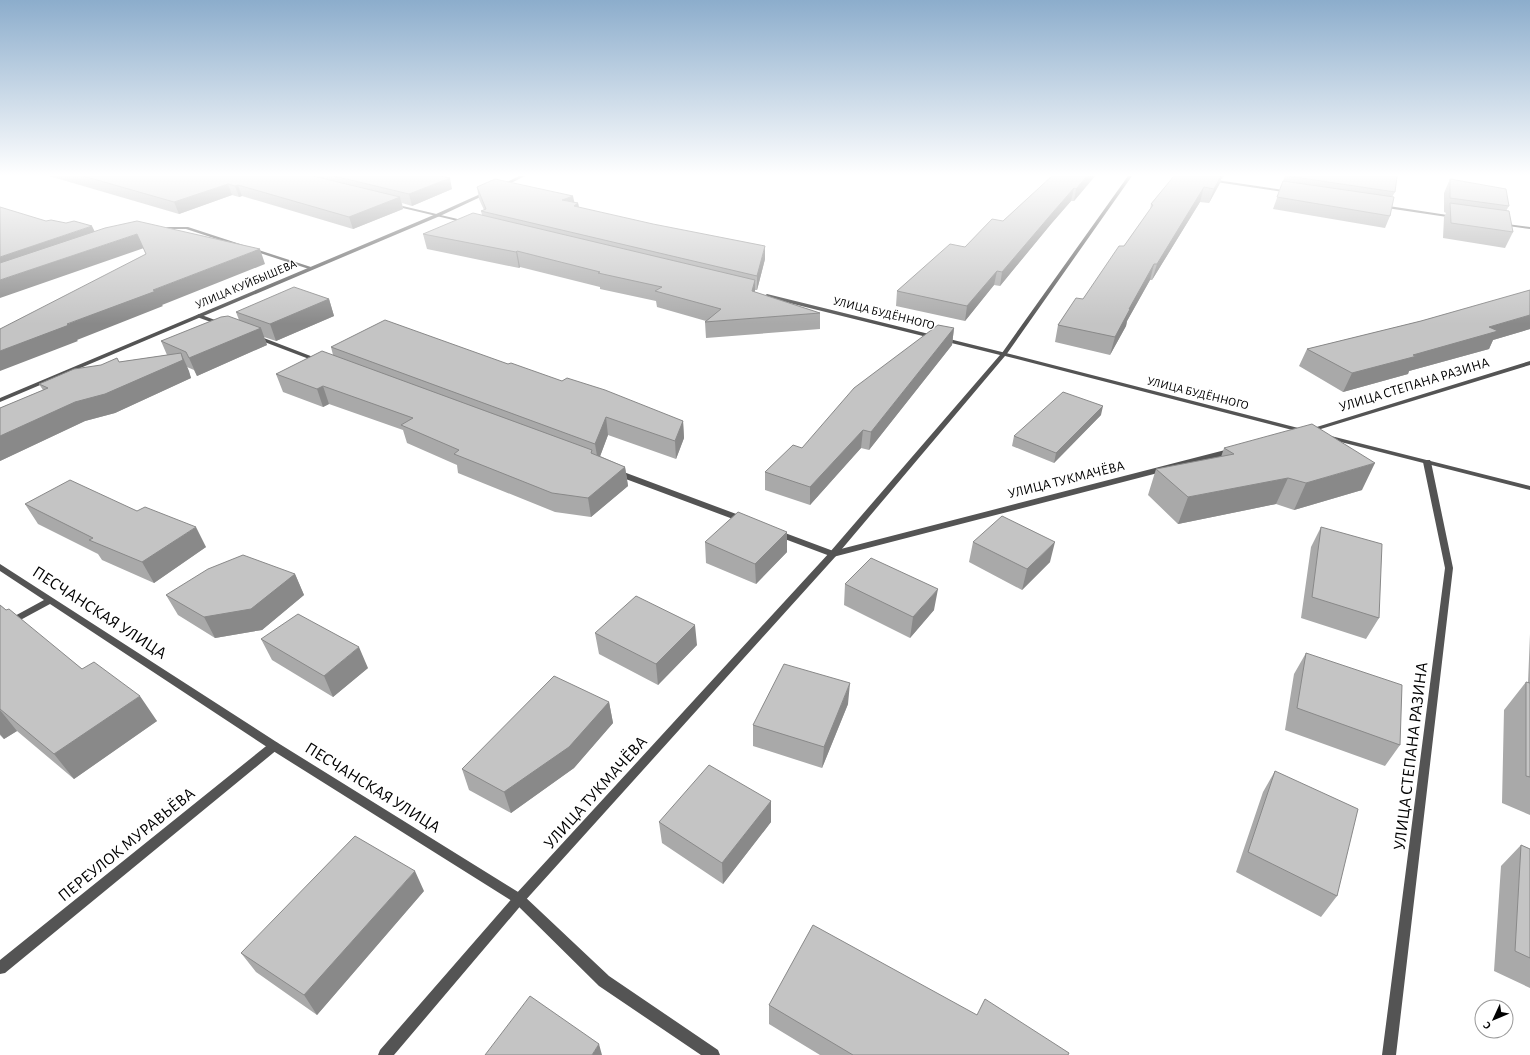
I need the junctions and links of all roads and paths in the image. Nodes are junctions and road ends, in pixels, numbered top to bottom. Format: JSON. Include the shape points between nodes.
{"nodes":[{"id":1,"x":413,"y":225,"type":"edge"},
{"id":2,"x":1095,"y":225,"type":"edge"},
{"id":3,"x":1508,"y":225,"type":"edge"},
{"id":4,"x":1530,"y":228,"type":"edge"},
{"id":5,"x":152,"y":230,"type":"edge"},
{"id":6,"x":311,"y":268,"type":"junction"},
{"id":7,"x":763,"y":295,"type":"edge"},
{"id":8,"x":200,"y":316,"type":"junction"},
{"id":9,"x":229,"y":327,"type":"edge"},
{"id":10,"x":252,"y":336,"type":"edge"},
{"id":11,"x":1004,"y":354,"type":"junction"},
{"id":12,"x":1530,"y":363,"type":"edge"},
{"id":13,"x":326,"y":364,"type":"edge"},
{"id":14,"x":0,"y":400,"type":"edge"},
{"id":15,"x":1306,"y":432,"type":"junction"},
{"id":16,"x":1291,"y":436,"type":"edge"},
{"id":17,"x":1238,"y":449,"type":"edge"},
{"id":18,"x":1427,"y":462,"type":"junction"},
{"id":19,"x":609,"y":470,"type":"edge"},
{"id":20,"x":1530,"y":488,"type":"edge"},
{"id":21,"x":751,"y":523,"type":"edge"},
{"id":22,"x":773,"y":531,"type":"edge"},
{"id":23,"x":833,"y":554,"type":"junction"},
{"id":24,"x":0,"y":567,"type":"edge"},
{"id":25,"x":50,"y":600,"type":"junction"},
{"id":26,"x":0,"y":628,"type":"edge"},
{"id":27,"x":274,"y":746,"type":"junction"},
{"id":28,"x":518,"y":899,"type":"junction"},
{"id":29,"x":0,"y":968,"type":"edge"},
{"id":30,"x":385,"y":1055,"type":"edge"},
{"id":31,"x":713,"y":1055,"type":"edge"},
{"id":32,"x":1389,"y":1055,"type":"edge"}],
"edges":[{"from":1,"to":6,"type":"street","name":"УЛИЦА КУЙБЫШЕВА"},
{"from":2,"to":11,"type":"street","name":"УЛИЦА ТУКМАЧЁВА"},
{"from":3,"to":4,"type":"street"},
{"from":5,"to":6,"type":"street","via":[[186,228]]},
{"from":6,"to":8,"type":"street","name":"УЛИЦА КУЙБЫШЕВА"},
{"from":7,"to":11,"type":"street","name":"УЛИЦА БУДЁННОГО"},
{"from":8,"to":9,"type":"street"},
{"from":8,"to":14,"type":"street","name":"УЛИЦА КУЙБЫШЕВА"},
{"from":10,"to":13,"type":"street"},
{"from":11,"to":15,"type":"street","name":"УЛИЦА БУДЁННОГО"},
{"from":11,"to":23,"type":"street","name":"УЛИЦА ТУКМАЧЁВА"},
{"from":12,"to":15,"type":"street","name":"УЛИЦА СТЕПАНА РАЗИНА"},
{"from":15,"to":16,"type":"street"},
{"from":15,"to":18,"type":"street","name":"УЛИЦА БУДЁННОГО"},
{"from":17,"to":23,"type":"street","name":"УЛИЦА ТУКМАЧЁВА"},
{"from":18,"to":20,"type":"street","name":"УЛИЦА БУДЁННОГО"},
{"from":18,"to":32,"type":"street","name":"УЛИЦА СТЕПАНА РАЗИНА","via":[[1449,568]]},
{"from":19,"to":21,"type":"street"},
{"from":22,"to":23,"type":"street"},
{"from":23,"to":28,"type":"street","name":"УЛИЦА ТУКМАЧЁВА"},
{"from":24,"to":25,"type":"street","name":"ПЕСЧАНСКАЯ УЛИЦА"},
{"from":25,"to":26,"type":"street"},
{"from":25,"to":27,"type":"street","name":"ПЕСЧАНСКАЯ УЛИЦА"},
{"from":27,"to":28,"type":"street","name":"ПЕСЧАНСКАЯ УЛИЦА"},
{"from":27,"to":29,"type":"street","name":"ПЕРЕУЛОК МУРАВЬЁВА"},
{"from":28,"to":30,"type":"street","name":"УЛИЦА ТУКМАЧЁВА"},
{"from":28,"to":31,"type":"street","name":"ПЕСЧАНСКАЯ УЛИЦА","via":[[604,981]]}]}
